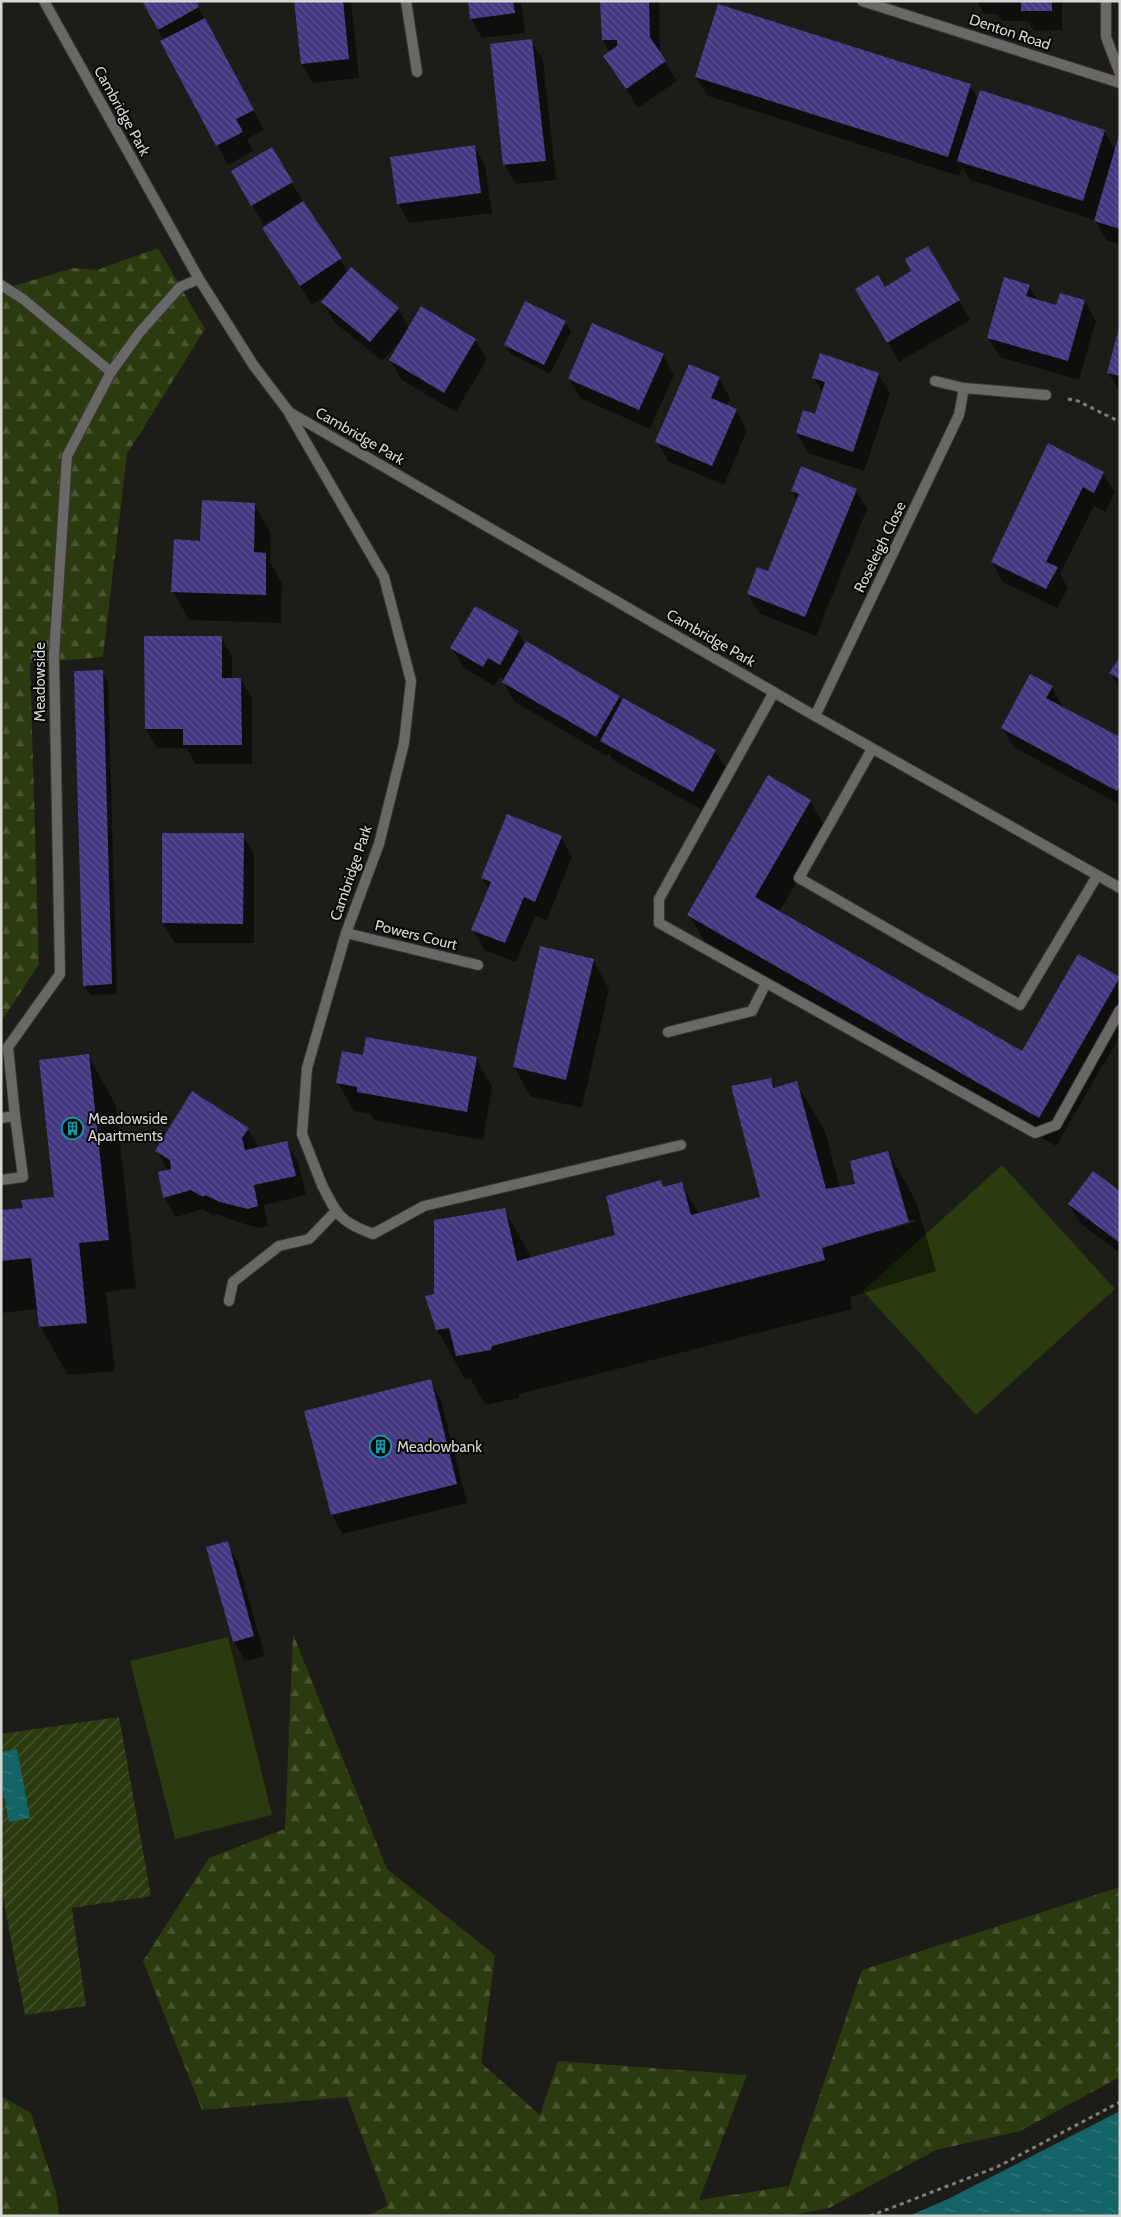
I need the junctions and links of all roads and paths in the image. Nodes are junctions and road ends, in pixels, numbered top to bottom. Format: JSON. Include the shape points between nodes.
{"nodes":[{"id":1,"x":44,"y":1,"type":"edge"},
{"id":2,"x":406,"y":1,"type":"edge"},
{"id":3,"x":862,"y":1,"type":"edge"},
{"id":4,"x":1106,"y":1,"type":"edge"},
{"id":5,"x":417,"y":72,"type":"dead end"},
{"id":6,"x":1120,"y":74,"type":"edge"},
{"id":7,"x":1120,"y":83,"type":"edge"},
{"id":8,"x":199,"y":279,"type":"junction"},
{"id":9,"x":1,"y":285,"type":"edge"},
{"id":10,"x":111,"y":372,"type":"junction"},
{"id":11,"x":936,"y":381,"type":"dead end"},
{"id":12,"x":964,"y":388,"type":"junction"},
{"id":13,"x":1046,"y":395,"type":"joint"},
{"id":14,"x":289,"y":412,"type":"junction"},
{"id":15,"x":1120,"y":422,"type":"edge"},
{"id":16,"x":774,"y":692,"type":"junction"},
{"id":17,"x":815,"y":716,"type":"junction"},
{"id":18,"x":872,"y":748,"type":"junction"},
{"id":19,"x":1097,"y":876,"type":"junction"},
{"id":20,"x":1120,"y":888,"type":"edge"},
{"id":21,"x":346,"y":933,"type":"junction"},
{"id":22,"x":478,"y":965,"type":"dead end"},
{"id":23,"x":766,"y":983,"type":"junction"},
{"id":24,"x":1120,"y":1010,"type":"edge"},
{"id":25,"x":668,"y":1032,"type":"dead end"},
{"id":26,"x":15,"y":1116,"type":"junction"},
{"id":27,"x":1,"y":1118,"type":"edge"},
{"id":28,"x":681,"y":1145,"type":"dead end"},
{"id":29,"x":1,"y":1180,"type":"edge"},
{"id":30,"x":335,"y":1212,"type":"junction"},
{"id":31,"x":229,"y":1301,"type":"dead end"},
{"id":32,"x":1120,"y":2102,"type":"edge"},
{"id":33,"x":870,"y":2216,"type":"edge"}],
"edges":[{"from":1,"to":8,"type":"street","name":"Cambridge Park"},
{"from":2,"to":5,"type":"street"},
{"from":3,"to":7,"type":"street","name":"Denton Road"},
{"from":4,"to":6,"type":"street","via":[[1106,37]]},
{"from":8,"to":10,"type":"street","name":"Meadowside","via":[[180,287],[140,332]]},
{"from":8,"to":14,"type":"street","name":"Cambridge Park","via":[[254,366]]},
{"from":9,"to":10,"type":"street","via":[[24,299]]},
{"from":10,"to":26,"type":"street","name":"Meadowside","via":[[67,456],[54,655],[60,974],[8,1047]]},
{"from":11,"to":12,"type":"street"},
{"from":12,"to":13,"type":"street"},
{"from":12,"to":17,"type":"street","name":"Roseleigh Close","via":[[959,415]]},
{"from":13,"to":15,"type":"path","via":[[1078,402]]},
{"from":14,"to":16,"type":"street","name":"Cambridge Park"},
{"from":14,"to":21,"type":"street","name":"Cambridge Park","via":[[384,577],[411,681],[404,743],[379,844]]},
{"from":16,"to":17,"type":"street","name":"Cambridge Park"},
{"from":16,"to":23,"type":"street","via":[[659,899],[659,924]]},
{"from":17,"to":18,"type":"street","name":"Cambridge Park"},
{"from":18,"to":19,"type":"street","name":"Cambridge Park"},
{"from":18,"to":19,"type":"street","via":[[799,878],[1020,1005]]},
{"from":19,"to":20,"type":"street","name":"Cambridge Park"},
{"from":21,"to":22,"type":"street","name":"Powers Court"},
{"from":21,"to":30,"type":"street","name":"Cambridge Park","via":[[308,1068],[302,1134]]},
{"from":23,"to":24,"type":"street","via":[[1035,1133],[1056,1125]]},
{"from":23,"to":25,"type":"street","via":[[752,1011]]},
{"from":26,"to":27,"type":"street"},
{"from":26,"to":29,"type":"street","name":"Meadowside","via":[[23,1177]]},
{"from":28,"to":30,"type":"street","via":[[424,1206],[372,1234],[354,1227]]},
{"from":30,"to":31,"type":"street","via":[[309,1239],[280,1246],[233,1282]]},
{"from":32,"to":33,"type":"path","via":[[997,2167]]}]}
